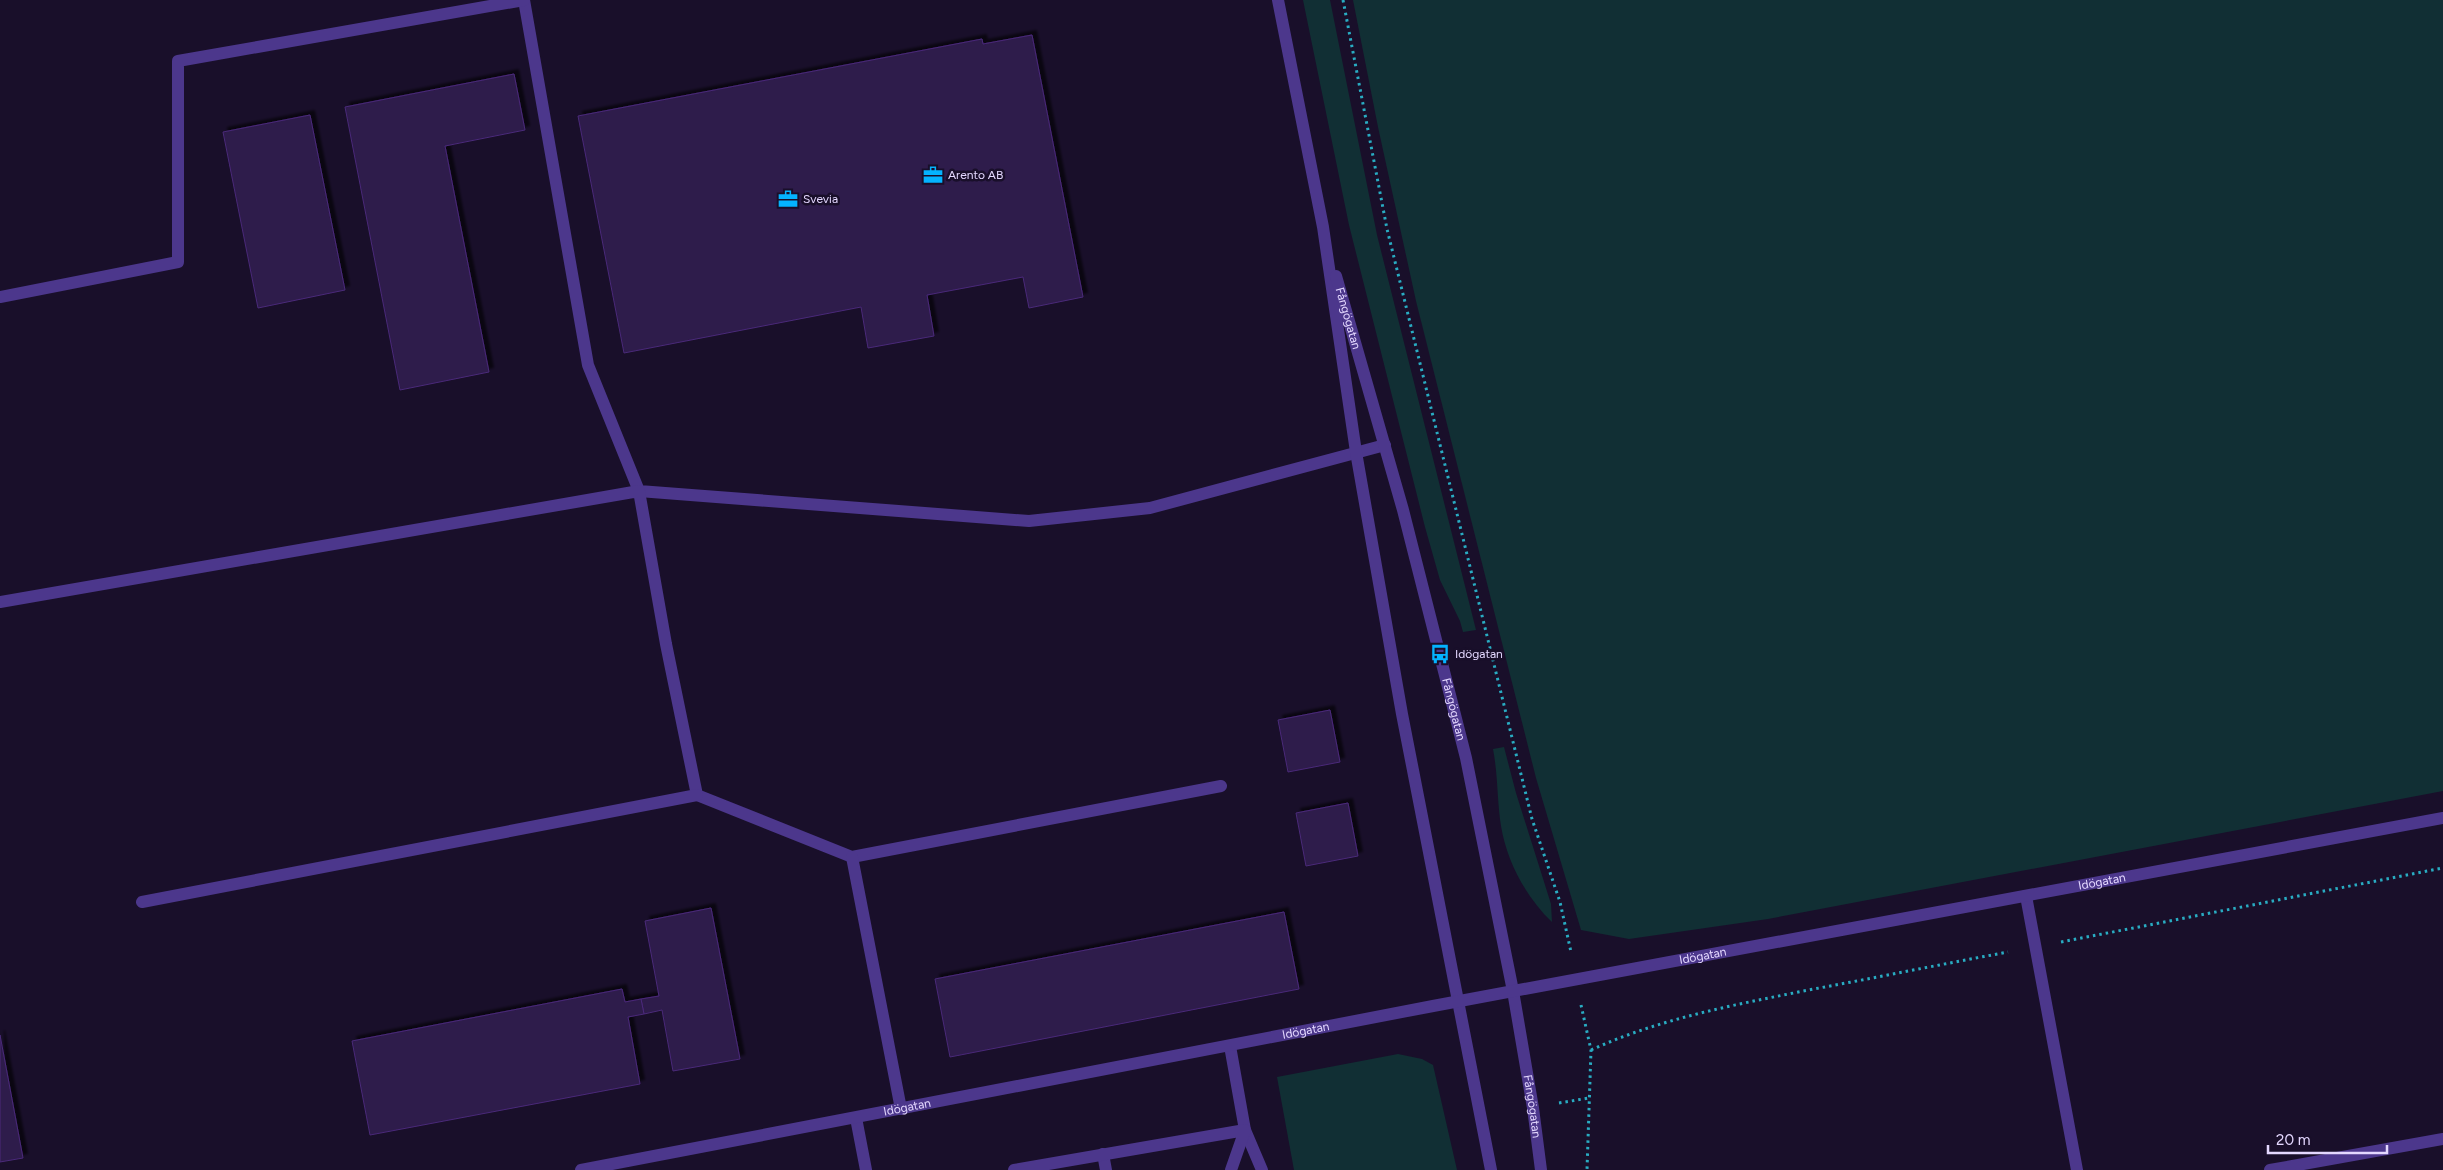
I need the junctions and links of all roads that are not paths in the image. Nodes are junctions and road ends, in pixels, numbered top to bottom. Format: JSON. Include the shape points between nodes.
{"nodes":[{"id":1,"x":524,"y":0,"type":"edge"},
{"id":2,"x":1278,"y":0,"type":"edge"},
{"id":3,"x":1323,"y":228,"type":"junction"},
{"id":4,"x":0,"y":296,"type":"edge"},
{"id":5,"x":1385,"y":445,"type":"junction"},
{"id":6,"x":1356,"y":452,"type":"junction"},
{"id":7,"x":639,"y":491,"type":"junction"},
{"id":8,"x":0,"y":602,"type":"edge"},
{"id":9,"x":1221,"y":786,"type":"dead end"},
{"id":10,"x":697,"y":795,"type":"junction"},
{"id":11,"x":2443,"y":818,"type":"edge"},
{"id":12,"x":852,"y":857,"type":"junction"},
{"id":13,"x":2026,"y":896,"type":"junction"},
{"id":14,"x":142,"y":902,"type":"dead end"},
{"id":15,"x":1513,"y":991,"type":"junction"},
{"id":16,"x":1458,"y":1002,"type":"junction"},
{"id":17,"x":1230,"y":1046,"type":"junction"},
{"id":18,"x":901,"y":1109,"type":"junction"},
{"id":19,"x":856,"y":1118,"type":"junction"},
{"id":20,"x":1245,"y":1130,"type":"junction"},
{"id":21,"x":2443,"y":1140,"type":"edge"},
{"id":22,"x":1103,"y":1154,"type":"junction"},
{"id":23,"x":581,"y":1170,"type":"edge"},
{"id":24,"x":866,"y":1170,"type":"edge"},
{"id":25,"x":1014,"y":1170,"type":"edge"},
{"id":26,"x":1106,"y":1170,"type":"edge"},
{"id":27,"x":1231,"y":1170,"type":"edge"},
{"id":28,"x":1262,"y":1170,"type":"edge"},
{"id":29,"x":1492,"y":1170,"type":"edge"},
{"id":30,"x":1540,"y":1170,"type":"edge"},
{"id":31,"x":2078,"y":1170,"type":"edge"},
{"id":32,"x":2270,"y":1170,"type":"edge"}],
"edges":[{"from":1,"to":4,"type":"street","via":[[178,61],[178,262]]},
{"from":1,"to":7,"type":"street","via":[[588,365]]},
{"from":2,"to":3,"type":"street","name":"Fångögatan"},
{"from":3,"to":5,"type":"street","name":"Fångögatan"},
{"from":3,"to":6,"type":"street","name":"Fångögatan"},
{"from":5,"to":6,"type":"street"},
{"from":5,"to":15,"type":"street","name":"Fångögatan","via":[[1466,758]]},
{"from":6,"to":7,"type":"street","via":[[1150,508],[1029,521]]},
{"from":6,"to":16,"type":"street","name":"Fångögatan","via":[[1402,714]]},
{"from":7,"to":8,"type":"street"},
{"from":7,"to":10,"type":"street"},
{"from":9,"to":12,"type":"street"},
{"from":10,"to":12,"type":"street"},
{"from":10,"to":14,"type":"street"},
{"from":11,"to":13,"type":"street","name":"Idögatan"},
{"from":12,"to":18,"type":"street"},
{"from":13,"to":15,"type":"street","name":"Idögatan"},
{"from":13,"to":31,"type":"street"},
{"from":15,"to":16,"type":"street","name":"Idögatan"},
{"from":15,"to":30,"type":"street","name":"Fångögatan","via":[[1534,1108]]},
{"from":16,"to":17,"type":"street","name":"Idögatan"},
{"from":16,"to":29,"type":"street","name":"Fångögatan"},
{"from":17,"to":18,"type":"street","name":"Idögatan"},
{"from":17,"to":20,"type":"street"},
{"from":18,"to":19,"type":"street","name":"Idögatan"},
{"from":19,"to":23,"type":"street","name":"Idögatan"},
{"from":19,"to":24,"type":"street"},
{"from":20,"to":22,"type":"street"},
{"from":20,"to":27,"type":"street"},
{"from":20,"to":28,"type":"street"},
{"from":21,"to":32,"type":"street"},
{"from":22,"to":25,"type":"street"},
{"from":22,"to":26,"type":"street"}]}
